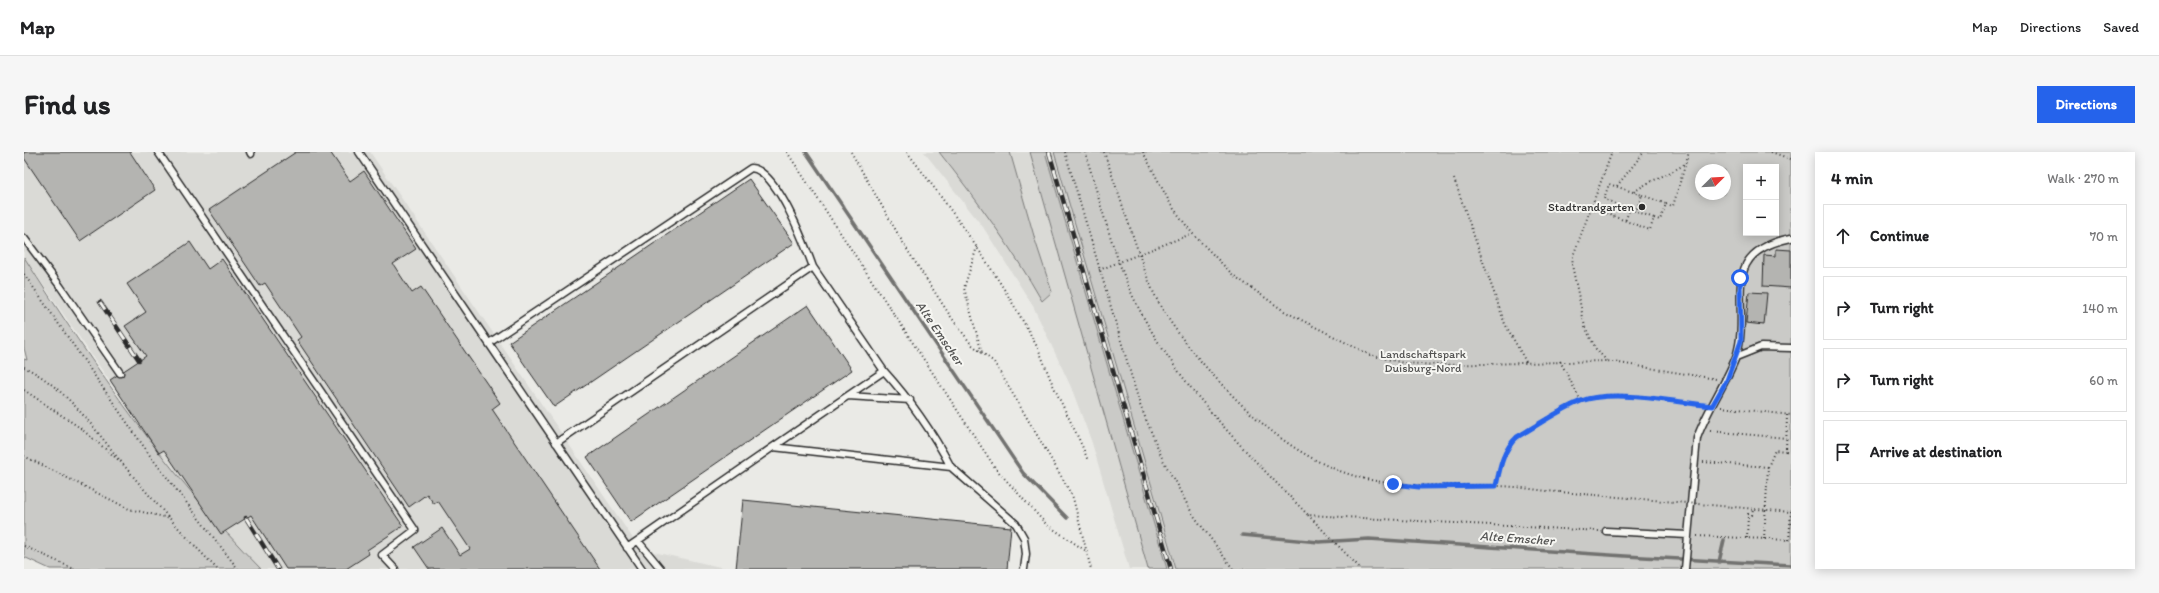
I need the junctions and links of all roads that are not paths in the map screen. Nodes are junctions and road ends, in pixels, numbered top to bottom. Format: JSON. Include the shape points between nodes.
{"nodes":[{"id":1,"x":158,"y":152,"type":"edge"},
{"id":2,"x":359,"y":152,"type":"edge"},
{"id":3,"x":24,"y":238,"type":"edge"},
{"id":4,"x":1791,"y":238,"type":"edge"},
{"id":5,"x":814,"y":267,"type":"junction"},
{"id":6,"x":489,"y":343,"type":"junction"},
{"id":7,"x":1791,"y":348,"type":"edge"},
{"id":8,"x":1736,"y":357,"type":"junction"},
{"id":9,"x":884,"y":372,"type":"junction"},
{"id":10,"x":120,"y":373,"type":"dead end"},
{"id":11,"x":848,"y":396,"type":"junction"},
{"id":12,"x":910,"y":400,"type":"junction"},
{"id":13,"x":556,"y":443,"type":"junction"},
{"id":14,"x":773,"y":447,"type":"junction"},
{"id":15,"x":951,"y":467,"type":"junction"},
{"id":16,"x":1606,"y":532,"type":"road end"},
{"id":17,"x":1688,"y":535,"type":"junction"},
{"id":18,"x":638,"y":541,"type":"junction"},
{"id":19,"x":627,"y":548,"type":"junction"},
{"id":20,"x":395,"y":569,"type":"edge"},
{"id":21,"x":642,"y":569,"type":"edge"},
{"id":22,"x":661,"y":569,"type":"edge"},
{"id":23,"x":1024,"y":569,"type":"edge"},
{"id":24,"x":1685,"y":569,"type":"edge"}],
"edges":[{"from":1,"to":20,"type":"lane","via":[[415,530],[382,555]]},
{"from":2,"to":6,"type":"lane"},
{"from":3,"to":10,"type":"lane"},
{"from":4,"to":8,"type":"lane","via":[[1775,241],[1752,254],[1740,278],[1741,341]]},
{"from":5,"to":6,"type":"lane","via":[[802,235],[784,201],[764,174],[759,169],[751,168]]},
{"from":5,"to":9,"type":"lane"},
{"from":5,"to":13,"type":"lane"},
{"from":6,"to":13,"type":"lane"},
{"from":7,"to":8,"type":"lane","via":[[1761,347]]},
{"from":8,"to":17,"type":"lane","via":[[1727,380],[1696,438]]},
{"from":9,"to":11,"type":"lane"},
{"from":9,"to":12,"type":"lane"},
{"from":11,"to":12,"type":"lane"},
{"from":11,"to":14,"type":"lane"},
{"from":12,"to":15,"type":"lane","via":[[937,440]]},
{"from":13,"to":19,"type":"lane"},
{"from":14,"to":15,"type":"lane"},
{"from":14,"to":18,"type":"lane"},
{"from":15,"to":23,"type":"lane","via":[[1016,524],[1024,538]]},
{"from":16,"to":17,"type":"lane"},
{"from":17,"to":24,"type":"lane"},
{"from":18,"to":19,"type":"lane"},
{"from":18,"to":22,"type":"lane"},
{"from":19,"to":21,"type":"lane"}]}
